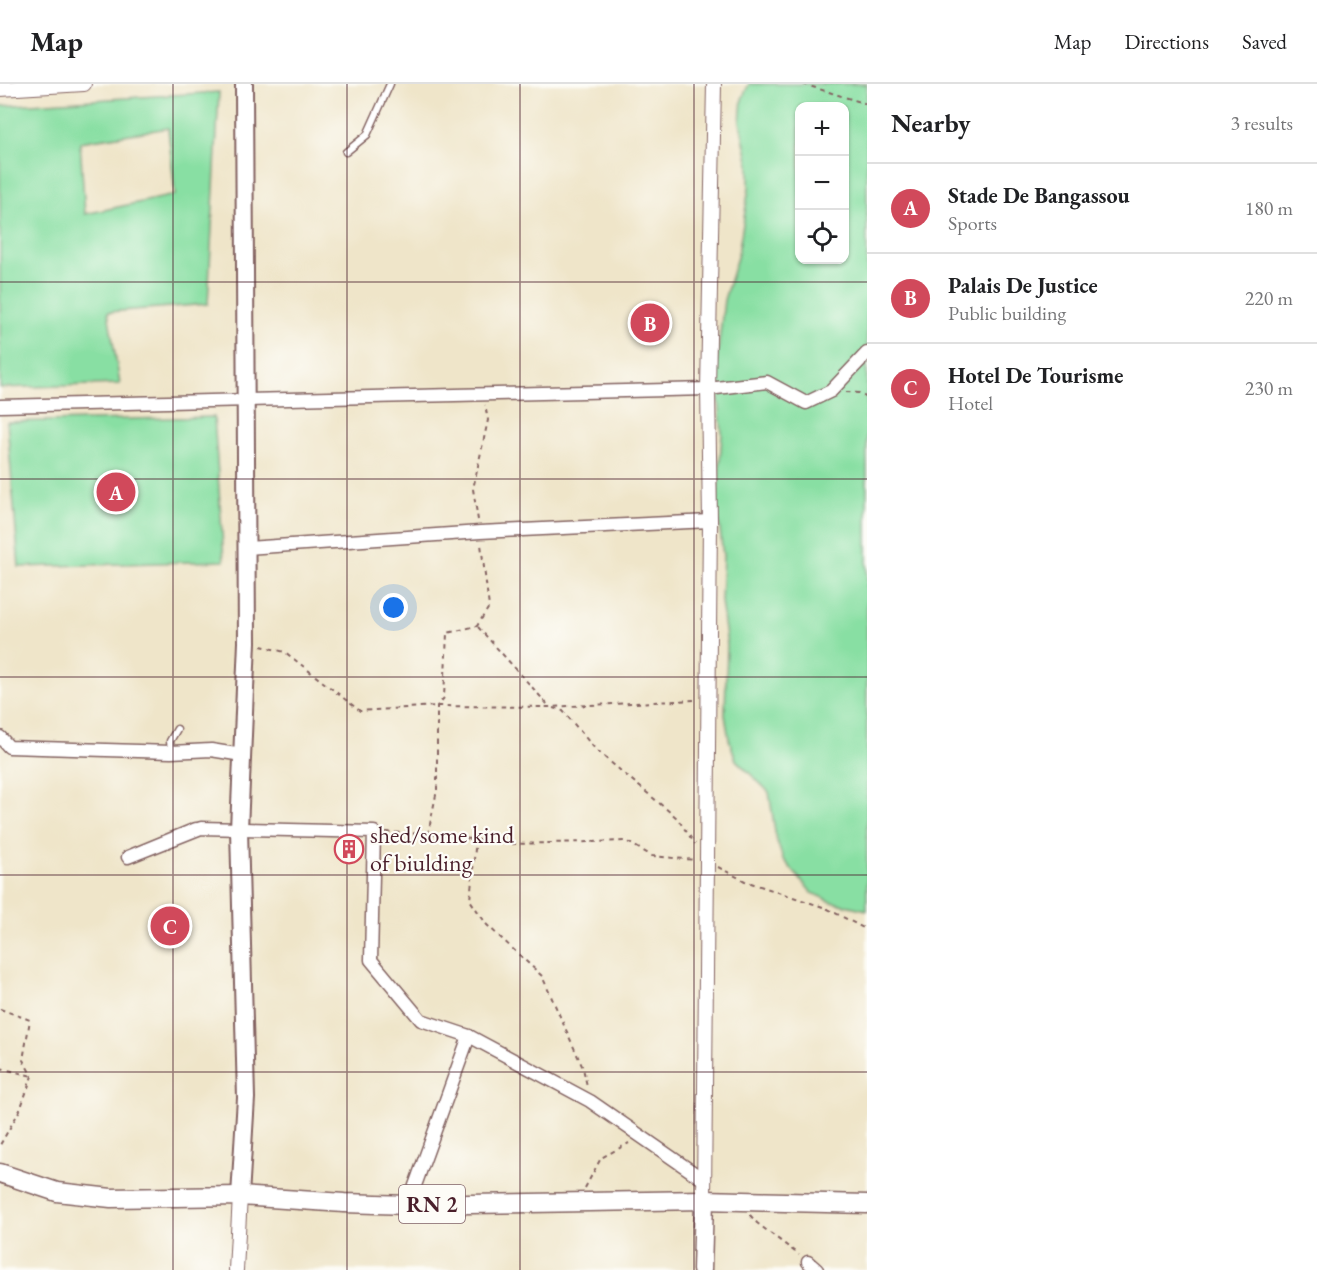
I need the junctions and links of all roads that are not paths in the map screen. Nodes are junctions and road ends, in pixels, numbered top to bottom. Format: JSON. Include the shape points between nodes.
{"nodes":[{"id":1,"x":84,"y":84,"type":"edge"},
{"id":2,"x":244,"y":84,"type":"edge"},
{"id":3,"x":390,"y":84,"type":"edge"},
{"id":4,"x":714,"y":84,"type":"edge"},
{"id":5,"x":0,"y":89,"type":"edge"},
{"id":6,"x":346,"y":152,"type":"dead end"},
{"id":7,"x":867,"y":353,"type":"edge"},
{"id":8,"x":708,"y":389,"type":"junction"},
{"id":9,"x":244,"y":400,"type":"junction"},
{"id":10,"x":0,"y":406,"type":"edge"},
{"id":11,"x":710,"y":521,"type":"junction"},
{"id":12,"x":246,"y":548,"type":"junction"},
{"id":13,"x":177,"y":729,"type":"dead end"},
{"id":14,"x":0,"y":736,"type":"edge"},
{"id":15,"x":171,"y":752,"type":"junction"},
{"id":16,"x":242,"y":754,"type":"junction"},
{"id":17,"x":196,"y":829,"type":"dead end"},
{"id":18,"x":239,"y":829,"type":"junction"},
{"id":19,"x":469,"y":1036,"type":"junction"},
{"id":20,"x":0,"y":1173,"type":"edge"},
{"id":21,"x":704,"y":1180,"type":"junction"},
{"id":22,"x":240,"y":1196,"type":"junction"},
{"id":23,"x":704,"y":1200,"type":"junction"},
{"id":24,"x":867,"y":1204,"type":"edge"},
{"id":25,"x":408,"y":1205,"type":"junction"},
{"id":26,"x":236,"y":1270,"type":"edge"},
{"id":27,"x":702,"y":1270,"type":"edge"}],
"edges":[{"from":1,"to":5,"type":"street"},
{"from":2,"to":9,"type":"main road"},
{"from":3,"to":6,"type":"lane","via":[[367,135]]},
{"from":4,"to":8,"type":"street"},
{"from":7,"to":8,"type":"street","via":[[831,391],[806,403],[767,382]]},
{"from":8,"to":9,"type":"street"},
{"from":8,"to":11,"type":"street"},
{"from":9,"to":10,"type":"street"},
{"from":9,"to":12,"type":"main road"},
{"from":11,"to":12,"type":"street"},
{"from":11,"to":21,"type":"street"},
{"from":12,"to":16,"type":"main road"},
{"from":13,"to":15,"type":"lane","via":[[170,741]]},
{"from":14,"to":15,"type":"street","via":[[9,747]]},
{"from":15,"to":16,"type":"street","via":[[211,750]]},
{"from":16,"to":18,"type":"main road"},
{"from":17,"to":18,"type":"street","via":[[128,857],[201,828]]},
{"from":18,"to":19,"type":"street","via":[[374,832],[371,960],[421,1020]]},
{"from":18,"to":22,"type":"main road","via":[[246,1098]]},
{"from":19,"to":21,"type":"street","via":[[590,1101]]},
{"from":19,"to":25,"type":"street"},
{"from":20,"to":22,"type":"main road","number":"RN 2","via":[[85,1197]]},
{"from":21,"to":23,"type":"street"},
{"from":22,"to":25,"type":"main road","number":"RN 2"},
{"from":22,"to":26,"type":"street"},
{"from":23,"to":24,"type":"main road","number":"RN 2"},
{"from":23,"to":25,"type":"main road","number":"RN 2"},
{"from":23,"to":27,"type":"main road"}]}
